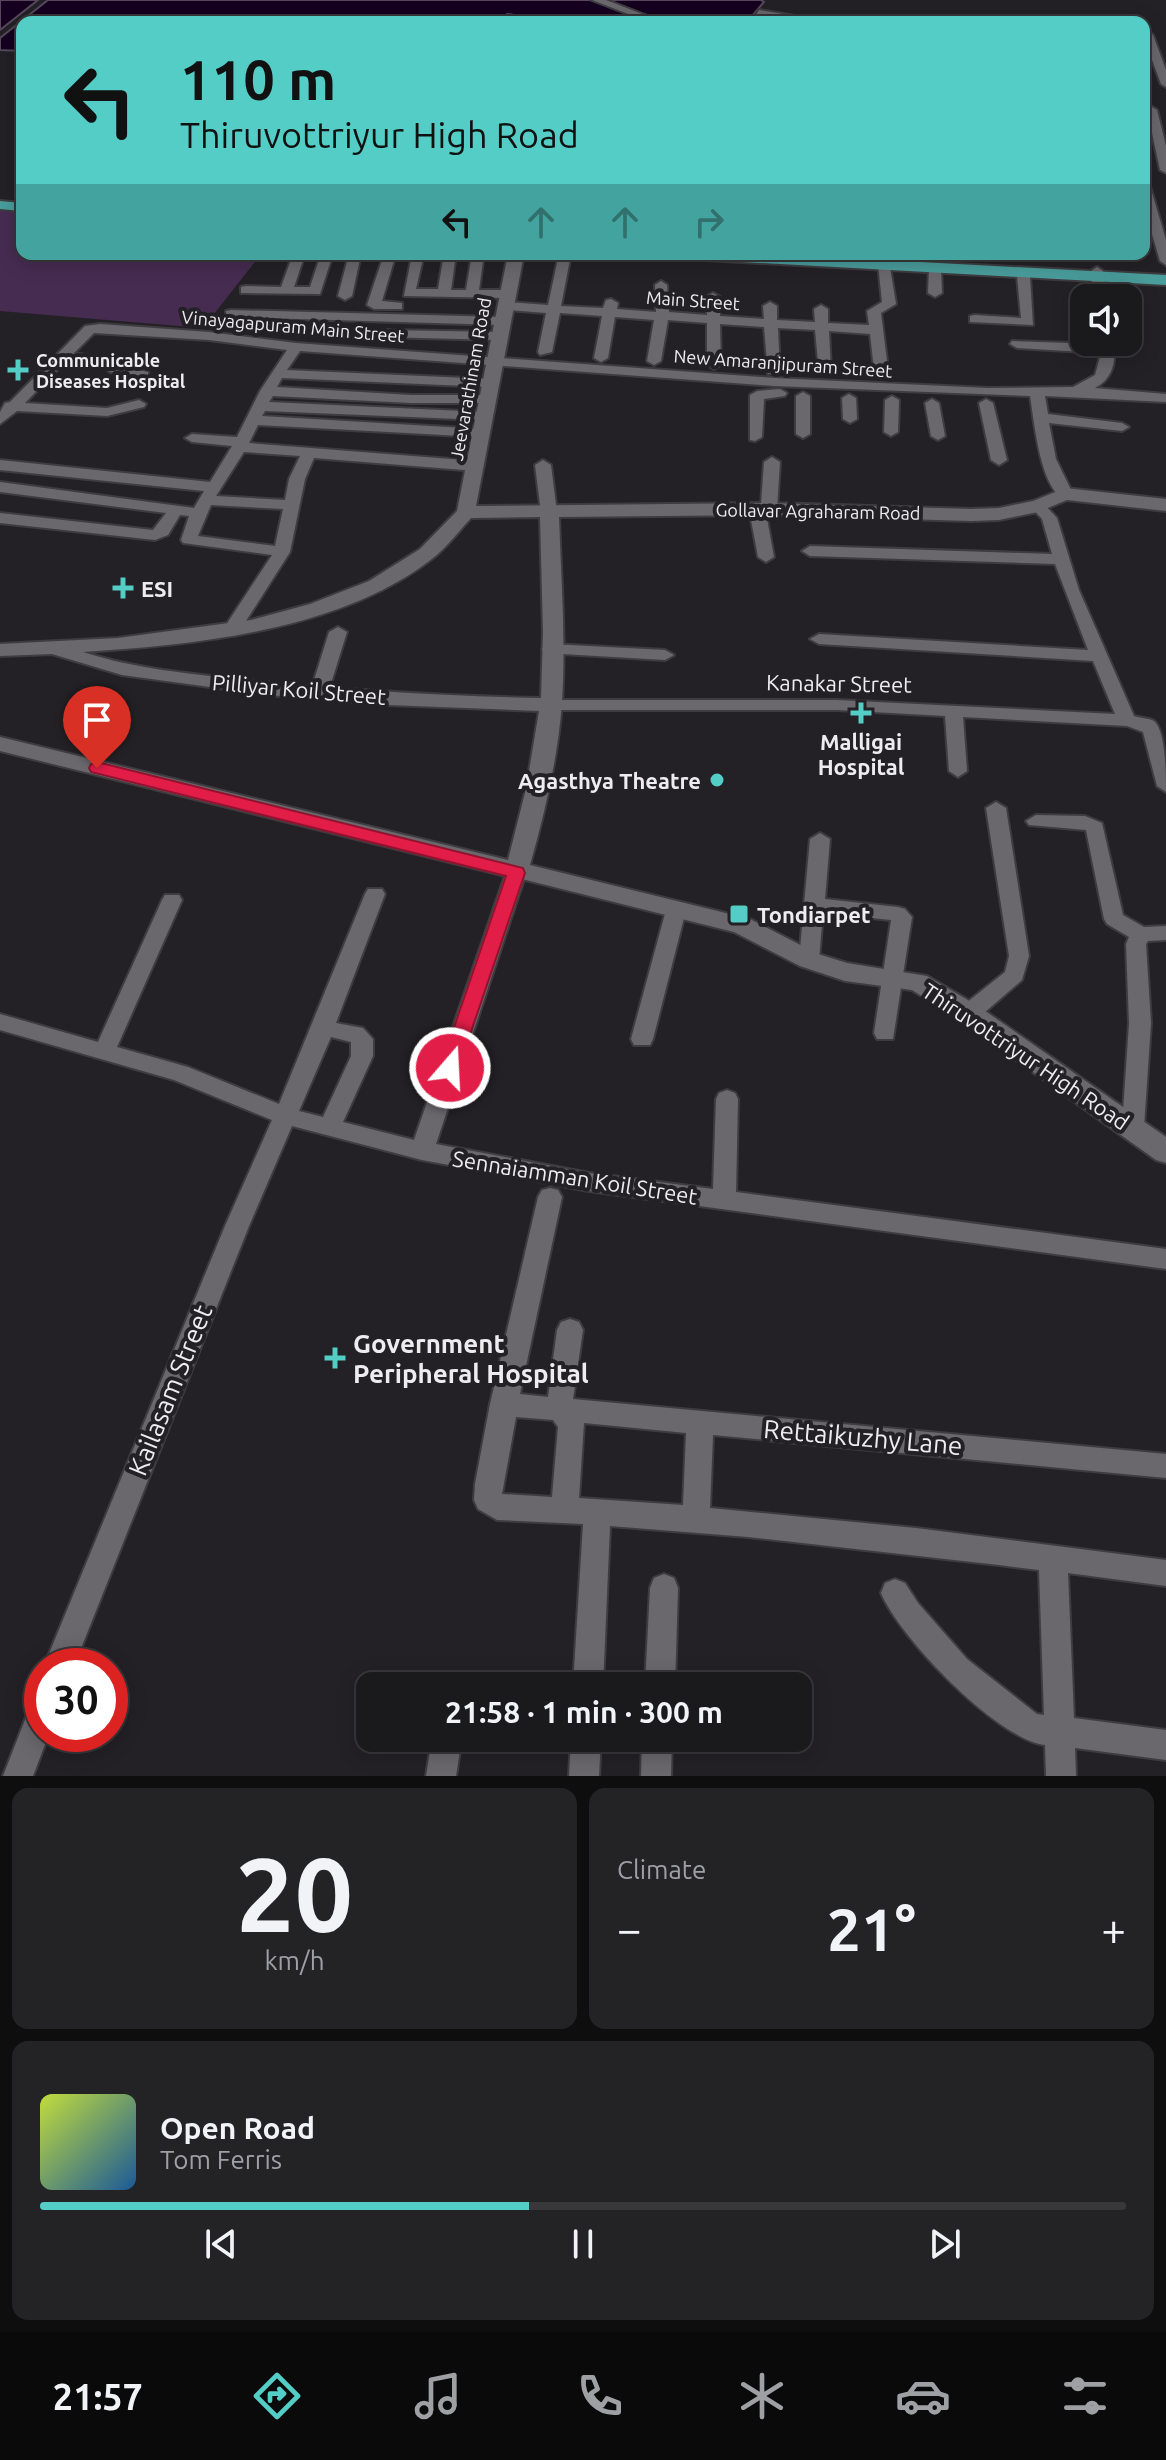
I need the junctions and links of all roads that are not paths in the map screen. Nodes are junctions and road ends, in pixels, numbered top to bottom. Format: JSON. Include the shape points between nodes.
{"nodes":[{"id":1,"x":597,"y":0,"type":"edge"},
{"id":2,"x":759,"y":13,"type":"dead end"},
{"id":3,"x":641,"y":16,"type":"edge"},
{"id":4,"x":777,"y":16,"type":"edge"},
{"id":5,"x":1150,"y":37,"type":"edge"},
{"id":6,"x":1166,"y":47,"type":"edge"},
{"id":7,"x":1155,"y":59,"type":"edge"},
{"id":8,"x":1166,"y":84,"type":"edge"},
{"id":9,"x":1150,"y":115,"type":"edge"},
{"id":10,"x":1163,"y":146,"type":"edge"},
{"id":11,"x":1166,"y":170,"type":"edge"},
{"id":12,"x":1150,"y":197,"type":"edge"},
{"id":13,"x":1160,"y":220,"type":"edge"},
{"id":14,"x":297,"y":260,"type":"edge"},
{"id":15,"x":325,"y":260,"type":"edge"},
{"id":16,"x":354,"y":260,"type":"edge"},
{"id":17,"x":388,"y":260,"type":"edge"},
{"id":18,"x":417,"y":260,"type":"edge"},
{"id":19,"x":449,"y":260,"type":"edge"},
{"id":20,"x":477,"y":260,"type":"edge"},
{"id":21,"x":515,"y":260,"type":"edge"},
{"id":22,"x":563,"y":260,"type":"edge"},
{"id":23,"x":805,"y":260,"type":"edge"},
{"id":24,"x":891,"y":260,"type":"edge"},
{"id":25,"x":1166,"y":261,"type":"edge"},
{"id":26,"x":884,"y":264,"type":"junction"},
{"id":27,"x":935,"y":267,"type":"junction"},
{"id":28,"x":963,"y":269,"type":"junction"},
{"id":29,"x":1166,"y":269,"type":"edge"},
{"id":30,"x":1026,"y":273,"type":"junction"},
{"id":31,"x":1097,"y":274,"type":"junction"},
{"id":32,"x":1008,"y":276,"type":"dead end"},
{"id":33,"x":1166,"y":280,"type":"edge"},
{"id":34,"x":1098,"y":284,"type":"edge"},
{"id":35,"x":661,"y":285,"type":"dead end"},
{"id":36,"x":286,"y":291,"type":"junction"},
{"id":37,"x":935,"y":293,"type":"dead end"},
{"id":38,"x":444,"y":294,"type":"junction"},
{"id":39,"x":472,"y":294,"type":"junction"},
{"id":40,"x":345,"y":296,"type":"dead end"},
{"id":41,"x":713,"y":297,"type":"dead end"},
{"id":42,"x":305,"y":304,"type":"dead end"},
{"id":43,"x":770,"y":306,"type":"dead end"},
{"id":44,"x":610,"y":307,"type":"junction"},
{"id":45,"x":234,"y":308,"type":"junction"},
{"id":46,"x":551,"y":309,"type":"junction"},
{"id":47,"x":821,"y":309,"type":"dead end"},
{"id":48,"x":503,"y":313,"type":"junction"},
{"id":49,"x":660,"y":316,"type":"junction"},
{"id":50,"x":715,"y":319,"type":"junction"},
{"id":51,"x":975,"y":319,"type":"dead end"},
{"id":52,"x":771,"y":323,"type":"junction"},
{"id":53,"x":822,"y":326,"type":"junction"},
{"id":54,"x":877,"y":330,"type":"junction"},
{"id":55,"x":387,"y":334,"type":"dead end"},
{"id":56,"x":209,"y":336,"type":"junction"},
{"id":57,"x":1017,"y":344,"type":"dead end"},
{"id":58,"x":1070,"y":345,"type":"edge"},
{"id":59,"x":296,"y":347,"type":"junction"},
{"id":60,"x":545,"y":352,"type":"dead end"},
{"id":61,"x":63,"y":355,"type":"junction"},
{"id":62,"x":1107,"y":356,"type":"edge"},
{"id":63,"x":601,"y":358,"type":"dead end"},
{"id":64,"x":654,"y":361,"type":"dead end"},
{"id":65,"x":714,"y":365,"type":"dead end"},
{"id":66,"x":281,"y":368,"type":"junction"},
{"id":67,"x":881,"y":369,"type":"dead end"},
{"id":68,"x":824,"y":370,"type":"dead end"},
{"id":69,"x":773,"y":371,"type":"dead end"},
{"id":70,"x":143,"y":375,"type":"dead end"},
{"id":71,"x":1071,"y":391,"type":"junction"},
{"id":72,"x":488,"y":395,"type":"junction"},
{"id":73,"x":803,"y":396,"type":"junction"},
{"id":74,"x":849,"y":398,"type":"junction"},
{"id":75,"x":1166,"y":398,"type":"edge"},
{"id":76,"x":892,"y":400,"type":"junction"},
{"id":77,"x":932,"y":403,"type":"junction"},
{"id":78,"x":986,"y":403,"type":"junction"},
{"id":79,"x":139,"y":404,"type":"dead end"},
{"id":80,"x":10,"y":406,"type":"junction"},
{"id":81,"x":260,"y":406,"type":"junction"},
{"id":82,"x":1039,"y":406,"type":"junction"},
{"id":83,"x":850,"y":419,"type":"dead end"},
{"id":84,"x":0,"y":420,"type":"edge"},
{"id":85,"x":1122,"y":427,"type":"dead end"},
{"id":86,"x":891,"y":432,"type":"dead end"},
{"id":87,"x":803,"y":434,"type":"dead end"},
{"id":88,"x":938,"y":436,"type":"dead end"},
{"id":89,"x":755,"y":437,"type":"dead end"},
{"id":90,"x":192,"y":438,"type":"dead end"},
{"id":91,"x":241,"y":442,"type":"junction"},
{"id":92,"x":309,"y":453,"type":"junction"},
{"id":93,"x":477,"y":459,"type":"junction"},
{"id":94,"x":999,"y":460,"type":"dead end"},
{"id":95,"x":772,"y":462,"type":"dead end"},
{"id":96,"x":0,"y":465,"type":"edge"},
{"id":97,"x":543,"y":465,"type":"dead end"},
{"id":98,"x":0,"y":487,"type":"edge"},
{"id":99,"x":1065,"y":494,"type":"junction"},
{"id":100,"x":208,"y":500,"type":"junction"},
{"id":101,"x":291,"y":505,"type":"junction"},
{"id":102,"x":1166,"y":505,"type":"edge"},
{"id":103,"x":1038,"y":506,"type":"junction"},
{"id":104,"x":763,"y":509,"type":"junction"},
{"id":105,"x":175,"y":511,"type":"junction"},
{"id":106,"x":466,"y":512,"type":"junction"},
{"id":107,"x":549,"y":513,"type":"junction"},
{"id":108,"x":0,"y":518,"type":"edge"},
{"id":109,"x":810,"y":551,"type":"dead end"},
{"id":110,"x":282,"y":552,"type":"junction"},
{"id":111,"x":766,"y":557,"type":"dead end"},
{"id":112,"x":1062,"y":559,"type":"junction"},
{"id":113,"x":231,"y":631,"type":"junction"},
{"id":114,"x":338,"y":632,"type":"dead end"},
{"id":115,"x":819,"y":639,"type":"dead end"},
{"id":116,"x":51,"y":649,"type":"junction"},
{"id":117,"x":551,"y":649,"type":"junction"},
{"id":118,"x":0,"y":650,"type":"edge"},
{"id":119,"x":665,"y":655,"type":"dead end"},
{"id":120,"x":1101,"y":656,"type":"junction"},
{"id":121,"x":319,"y":693,"type":"junction"},
{"id":122,"x":551,"y":705,"type":"junction"},
{"id":123,"x":954,"y":710,"type":"junction"},
{"id":124,"x":1127,"y":720,"type":"junction"},
{"id":125,"x":1159,"y":730,"type":"edge"},
{"id":126,"x":2,"y":749,"type":"edge"},
{"id":127,"x":958,"y":771,"type":"dead end"},
{"id":128,"x":1166,"y":786,"type":"edge"},
{"id":129,"x":996,"y":808,"type":"dead end"},
{"id":130,"x":1036,"y":821,"type":"dead end"},
{"id":131,"x":820,"y":839,"type":"dead end"},
{"id":132,"x":516,"y":873,"type":"junction"},
{"id":133,"x":375,"y":894,"type":"dead end"},
{"id":134,"x":172,"y":900,"type":"dead end"},
{"id":135,"x":816,"y":905,"type":"junction"},
{"id":136,"x":676,"y":910,"type":"junction"},
{"id":137,"x":1166,"y":933,"type":"edge"},
{"id":138,"x":1141,"y":934,"type":"junction"},
{"id":139,"x":809,"y":960,"type":"junction"},
{"id":140,"x":896,"y":979,"type":"junction"},
{"id":141,"x":969,"y":1013,"type":"junction"},
{"id":142,"x":0,"y":1022,"type":"edge"},
{"id":143,"x":323,"y":1028,"type":"junction"},
{"id":144,"x":885,"y":1033,"type":"dead end"},
{"id":145,"x":642,"y":1039,"type":"dead end"},
{"id":146,"x":105,"y":1050,"type":"junction"},
{"id":147,"x":727,"y":1099,"type":"dead end"},
{"id":148,"x":286,"y":1116,"type":"junction"},
{"id":149,"x":1133,"y":1127,"type":"junction"},
{"id":150,"x":329,"y":1128,"type":"junction"},
{"id":151,"x":422,"y":1151,"type":"junction"},
{"id":152,"x":1166,"y":1152,"type":"edge"},
{"id":153,"x":552,"y":1187,"type":"junction"},
{"id":154,"x":724,"y":1201,"type":"junction"},
{"id":155,"x":1166,"y":1259,"type":"edge"},
{"id":156,"x":570,"y":1330,"type":"dead end"},
{"id":157,"x":503,"y":1404,"type":"junction"},
{"id":158,"x":559,"y":1407,"type":"junction"},
{"id":159,"x":700,"y":1422,"type":"junction"},
{"id":160,"x":1166,"y":1466,"type":"edge"},
{"id":161,"x":565,"y":1510,"type":"junction"},
{"id":162,"x":597,"y":1511,"type":"junction"},
{"id":163,"x":696,"y":1520,"type":"junction"},
{"id":164,"x":1053,"y":1558,"type":"junction"},
{"id":165,"x":1166,"y":1573,"type":"edge"},
{"id":166,"x":664,"y":1588,"type":"dead end"},
{"id":167,"x":895,"y":1593,"type":"dead end"},
{"id":168,"x":66,"y":1648,"type":"edge"},
{"id":169,"x":589,"y":1672,"type":"edge"},
{"id":170,"x":661,"y":1672,"type":"edge"},
{"id":171,"x":1058,"y":1732,"type":"junction"},
{"id":172,"x":1166,"y":1745,"type":"edge"},
{"id":173,"x":27,"y":1752,"type":"edge"},
{"id":174,"x":445,"y":1752,"type":"edge"},
{"id":175,"x":585,"y":1752,"type":"edge"},
{"id":176,"x":657,"y":1752,"type":"edge"},
{"id":177,"x":18,"y":1776,"type":"edge"},
{"id":178,"x":441,"y":1776,"type":"edge"},
{"id":179,"x":584,"y":1776,"type":"edge"},
{"id":180,"x":656,"y":1776,"type":"edge"},
{"id":181,"x":1061,"y":1776,"type":"edge"}],
"edges":[{"from":1,"to":3,"type":"street"},
{"from":2,"to":4,"type":"street"},
{"from":5,"to":6,"type":"street"},
{"from":5,"to":7,"type":"street"},
{"from":7,"to":8,"type":"street"},
{"from":9,"to":10,"type":"street"},
{"from":10,"to":11,"type":"street"},
{"from":12,"to":13,"type":"street"},
{"from":13,"to":25,"type":"street"},
{"from":14,"to":36,"type":"street"},
{"from":15,"to":36,"type":"street","via":[[315,291]]},
{"from":16,"to":40,"type":"street"},
{"from":17,"to":48,"type":"street","via":[[374,305]]},
{"from":18,"to":38,"type":"street","via":[[409,293]]},
{"from":19,"to":38,"type":"street"},
{"from":20,"to":39,"type":"street"},
{"from":21,"to":48,"type":"main road","name":"Jeevarathinam Road"},
{"from":22,"to":46,"type":"street"},
{"from":23,"to":26,"type":"main road"},
{"from":24,"to":31,"type":"main road"},
{"from":26,"to":27,"type":"main road"},
{"from":26,"to":54,"type":"street","via":[[889,304],[874,309]]},
{"from":27,"to":28,"type":"main road"},
{"from":27,"to":37,"type":"street"},
{"from":28,"to":30,"type":"main road"},
{"from":28,"to":32,"type":"street","via":[[961,273]]},
{"from":29,"to":31,"type":"main road"},
{"from":30,"to":31,"type":"main road"},
{"from":30,"to":51,"type":"street","via":[[1028,322]]},
{"from":31,"to":33,"type":"main road"},
{"from":31,"to":34,"type":"street"},
{"from":35,"to":49,"type":"street"},
{"from":36,"to":45,"type":"street","via":[[250,285]]},
{"from":38,"to":39,"type":"street"},
{"from":39,"to":48,"type":"street"},
{"from":41,"to":50,"type":"street"},
{"from":42,"to":45,"type":"street"},
{"from":43,"to":52,"type":"street"},
{"from":44,"to":46,"type":"street","name":"Main Street"},
{"from":44,"to":49,"type":"street","name":"Main Street"},
{"from":44,"to":63,"type":"street"},
{"from":45,"to":48,"type":"street"},
{"from":45,"to":56,"type":"street"},
{"from":46,"to":48,"type":"street","name":"Main Street"},
{"from":46,"to":60,"type":"street"},
{"from":47,"to":53,"type":"street"},
{"from":48,"to":55,"type":"street"},
{"from":48,"to":72,"type":"main road","name":"Jeevarathinam Road"},
{"from":49,"to":50,"type":"street","name":"Main Street"},
{"from":49,"to":64,"type":"street"},
{"from":50,"to":52,"type":"street","name":"Main Street"},
{"from":50,"to":65,"type":"street"},
{"from":52,"to":53,"type":"street","name":"Main Street"},
{"from":52,"to":69,"type":"street"},
{"from":53,"to":54,"type":"street","name":"Main Street"},
{"from":53,"to":68,"type":"street"},
{"from":54,"to":67,"type":"street"},
{"from":56,"to":59,"type":"street","name":"Vinayagapuram Main Street"},
{"from":56,"to":61,"type":"street","name":"Vinayagapuram Main Street","via":[[90,329]]},
{"from":57,"to":58,"type":"street"},
{"from":59,"to":66,"type":"street"},
{"from":59,"to":72,"type":"street","name":"Vinayagapuram Main Street"},
{"from":61,"to":70,"type":"street","via":[[101,360],[110,368]]},
{"from":61,"to":80,"type":"street"},
{"from":62,"to":71,"type":"street","via":[[1100,381]]},
{"from":66,"to":72,"type":"street"},
{"from":66,"to":81,"type":"street"},
{"from":71,"to":75,"type":"street","name":"New Amaranjipuram Street"},
{"from":71,"to":82,"type":"street","name":"New Amaranjipuram Street"},
{"from":72,"to":81,"type":"street"},
{"from":72,"to":81,"type":"street"},
{"from":72,"to":82,"type":"street","name":"New Amaranjipuram Street","via":[[774,382]]},
{"from":72,"to":93,"type":"main road","name":"Jeevarathinam Road"},
{"from":73,"to":74,"type":"street"},
{"from":73,"to":87,"type":"street"},
{"from":73,"to":89,"type":"street","via":[[758,393]]},
{"from":74,"to":76,"type":"street"},
{"from":74,"to":83,"type":"street"},
{"from":76,"to":77,"type":"street"},
{"from":76,"to":86,"type":"street"},
{"from":77,"to":78,"type":"street"},
{"from":77,"to":88,"type":"street"},
{"from":78,"to":82,"type":"street"},
{"from":78,"to":94,"type":"street"},
{"from":79,"to":80,"type":"street","via":[[107,412]]},
{"from":80,"to":84,"type":"street"},
{"from":81,"to":91,"type":"street"},
{"from":82,"to":85,"type":"street"},
{"from":82,"to":99,"type":"street","via":[[1048,459]]},
{"from":90,"to":91,"type":"street"},
{"from":91,"to":92,"type":"street"},
{"from":91,"to":93,"type":"street"},
{"from":91,"to":100,"type":"street"},
{"from":92,"to":93,"type":"street"},
{"from":92,"to":101,"type":"street"},
{"from":93,"to":106,"type":"main road","name":"Jeevarathinam Road"},
{"from":95,"to":104,"type":"street"},
{"from":96,"to":100,"type":"street","via":[[96,477]]},
{"from":97,"to":107,"type":"street"},
{"from":98,"to":105,"type":"street"},
{"from":99,"to":102,"type":"main road"},
{"from":99,"to":103,"type":"main road","name":"Gollavar Agraharam Road"},
{"from":100,"to":101,"type":"street"},
{"from":100,"to":105,"type":"street"},
{"from":100,"to":110,"type":"street","via":[[189,540]]},
{"from":101,"to":110,"type":"street"},
{"from":103,"to":104,"type":"main road","name":"Gollavar Agraharam Road","via":[[971,515]]},
{"from":103,"to":112,"type":"street","via":[[1049,518]]},
{"from":104,"to":107,"type":"main road","name":"Gollavar Agraharam Road"},
{"from":104,"to":111,"type":"street"},
{"from":105,"to":108,"type":"street","via":[[155,535]]},
{"from":106,"to":107,"type":"main road","name":"Gollavar Agraharam Road"},
{"from":106,"to":113,"type":"main road","via":[[409,567],[377,584],[342,600]]},
{"from":107,"to":117,"type":"main road"},
{"from":109,"to":112,"type":"street"},
{"from":110,"to":113,"type":"street"},
{"from":112,"to":120,"type":"street"},
{"from":113,"to":116,"type":"main road"},
{"from":114,"to":121,"type":"street"},
{"from":115,"to":120,"type":"street"},
{"from":116,"to":118,"type":"main road"},
{"from":116,"to":121,"type":"main road","name":"Pilliyar Koil Street","via":[[101,665]]},
{"from":117,"to":119,"type":"street"},
{"from":117,"to":122,"type":"main road"},
{"from":120,"to":124,"type":"street"},
{"from":121,"to":122,"type":"main road","name":"Pilliyar Koil Street"},
{"from":122,"to":123,"type":"street","name":"Kanakar Street"},
{"from":122,"to":132,"type":"main road"},
{"from":123,"to":124,"type":"street","name":"Kanakar Street"},
{"from":123,"to":127,"type":"street"},
{"from":124,"to":125,"type":"street","name":"Kanakar Street"},
{"from":125,"to":128,"type":"street"},
{"from":126,"to":132,"type":"main road","name":"Thiruvottriyur High Road"},
{"from":129,"to":141,"type":"street","via":[[1019,956],[1015,975]]},
{"from":130,"to":138,"type":"street","via":[[1095,827],[1114,919]]},
{"from":131,"to":135,"type":"street"},
{"from":132,"to":136,"type":"main road","name":"Thiruvottriyur High Road"},
{"from":132,"to":151,"type":"street"},
{"from":133,"to":143,"type":"street","name":"Kailasam Street"},
{"from":134,"to":146,"type":"street"},
{"from":135,"to":139,"type":"street"},
{"from":135,"to":140,"type":"street","via":[[902,917]]},
{"from":136,"to":139,"type":"main road","name":"Thiruvottriyur High Road","via":[[741,925]]},
{"from":136,"to":145,"type":"street"},
{"from":137,"to":138,"type":"street"},
{"from":138,"to":149,"type":"street","via":[[1136,944],[1140,1023]]},
{"from":139,"to":140,"type":"main road","name":"Thiruvottriyur High Road","via":[[845,972]]},
{"from":140,"to":141,"type":"main road","name":"Thiruvottriyur High Road","via":[[918,982]]},
{"from":140,"to":144,"type":"street"},
{"from":141,"to":149,"type":"main road","name":"Thiruvottriyur High Road"},
{"from":142,"to":146,"type":"street","name":"Sennaiamman Koil Street"},
{"from":143,"to":148,"type":"street","name":"Kailasam Street"},
{"from":143,"to":150,"type":"street","via":[[362,1039],[362,1056]]},
{"from":146,"to":148,"type":"street","name":"Sennaiamman Koil Street","via":[[180,1073]]},
{"from":147,"to":154,"type":"street"},
{"from":148,"to":150,"type":"street","name":"Sennaiamman Koil Street"},
{"from":148,"to":168,"type":"street","name":"Kailasam Street"},
{"from":149,"to":152,"type":"main road","name":"Thiruvottriyur High Road"},
{"from":150,"to":151,"type":"street","name":"Sennaiamman Koil Street"},
{"from":151,"to":153,"type":"street","name":"Sennaiamman Koil Street"},
{"from":153,"to":154,"type":"street","name":"Sennaiamman Koil Street"},
{"from":153,"to":157,"type":"street"},
{"from":154,"to":155,"type":"street","name":"Sennaiamman Koil Street"},
{"from":156,"to":158,"type":"street"},
{"from":157,"to":158,"type":"street","name":"Rettaikuzhy Lane"},
{"from":157,"to":161,"type":"street","via":[[488,1500],[497,1507]]},
{"from":158,"to":159,"type":"street","name":"Rettaikuzhy Lane"},
{"from":158,"to":161,"type":"street","via":[[571,1424]]},
{"from":159,"to":160,"type":"street","name":"Rettaikuzhy Lane"},
{"from":159,"to":163,"type":"street"},
{"from":161,"to":162,"type":"street"},
{"from":162,"to":163,"type":"street"},
{"from":162,"to":169,"type":"street"},
{"from":163,"to":164,"type":"street"},
{"from":164,"to":165,"type":"street"},
{"from":164,"to":171,"type":"street"},
{"from":166,"to":170,"type":"street"},
{"from":167,"to":171,"type":"street","via":[[957,1669],[1031,1728]]},
{"from":171,"to":172,"type":"street"},
{"from":171,"to":181,"type":"street"},
{"from":173,"to":177,"type":"street"},
{"from":174,"to":178,"type":"street"},
{"from":175,"to":179,"type":"street"},
{"from":176,"to":180,"type":"street"}]}
